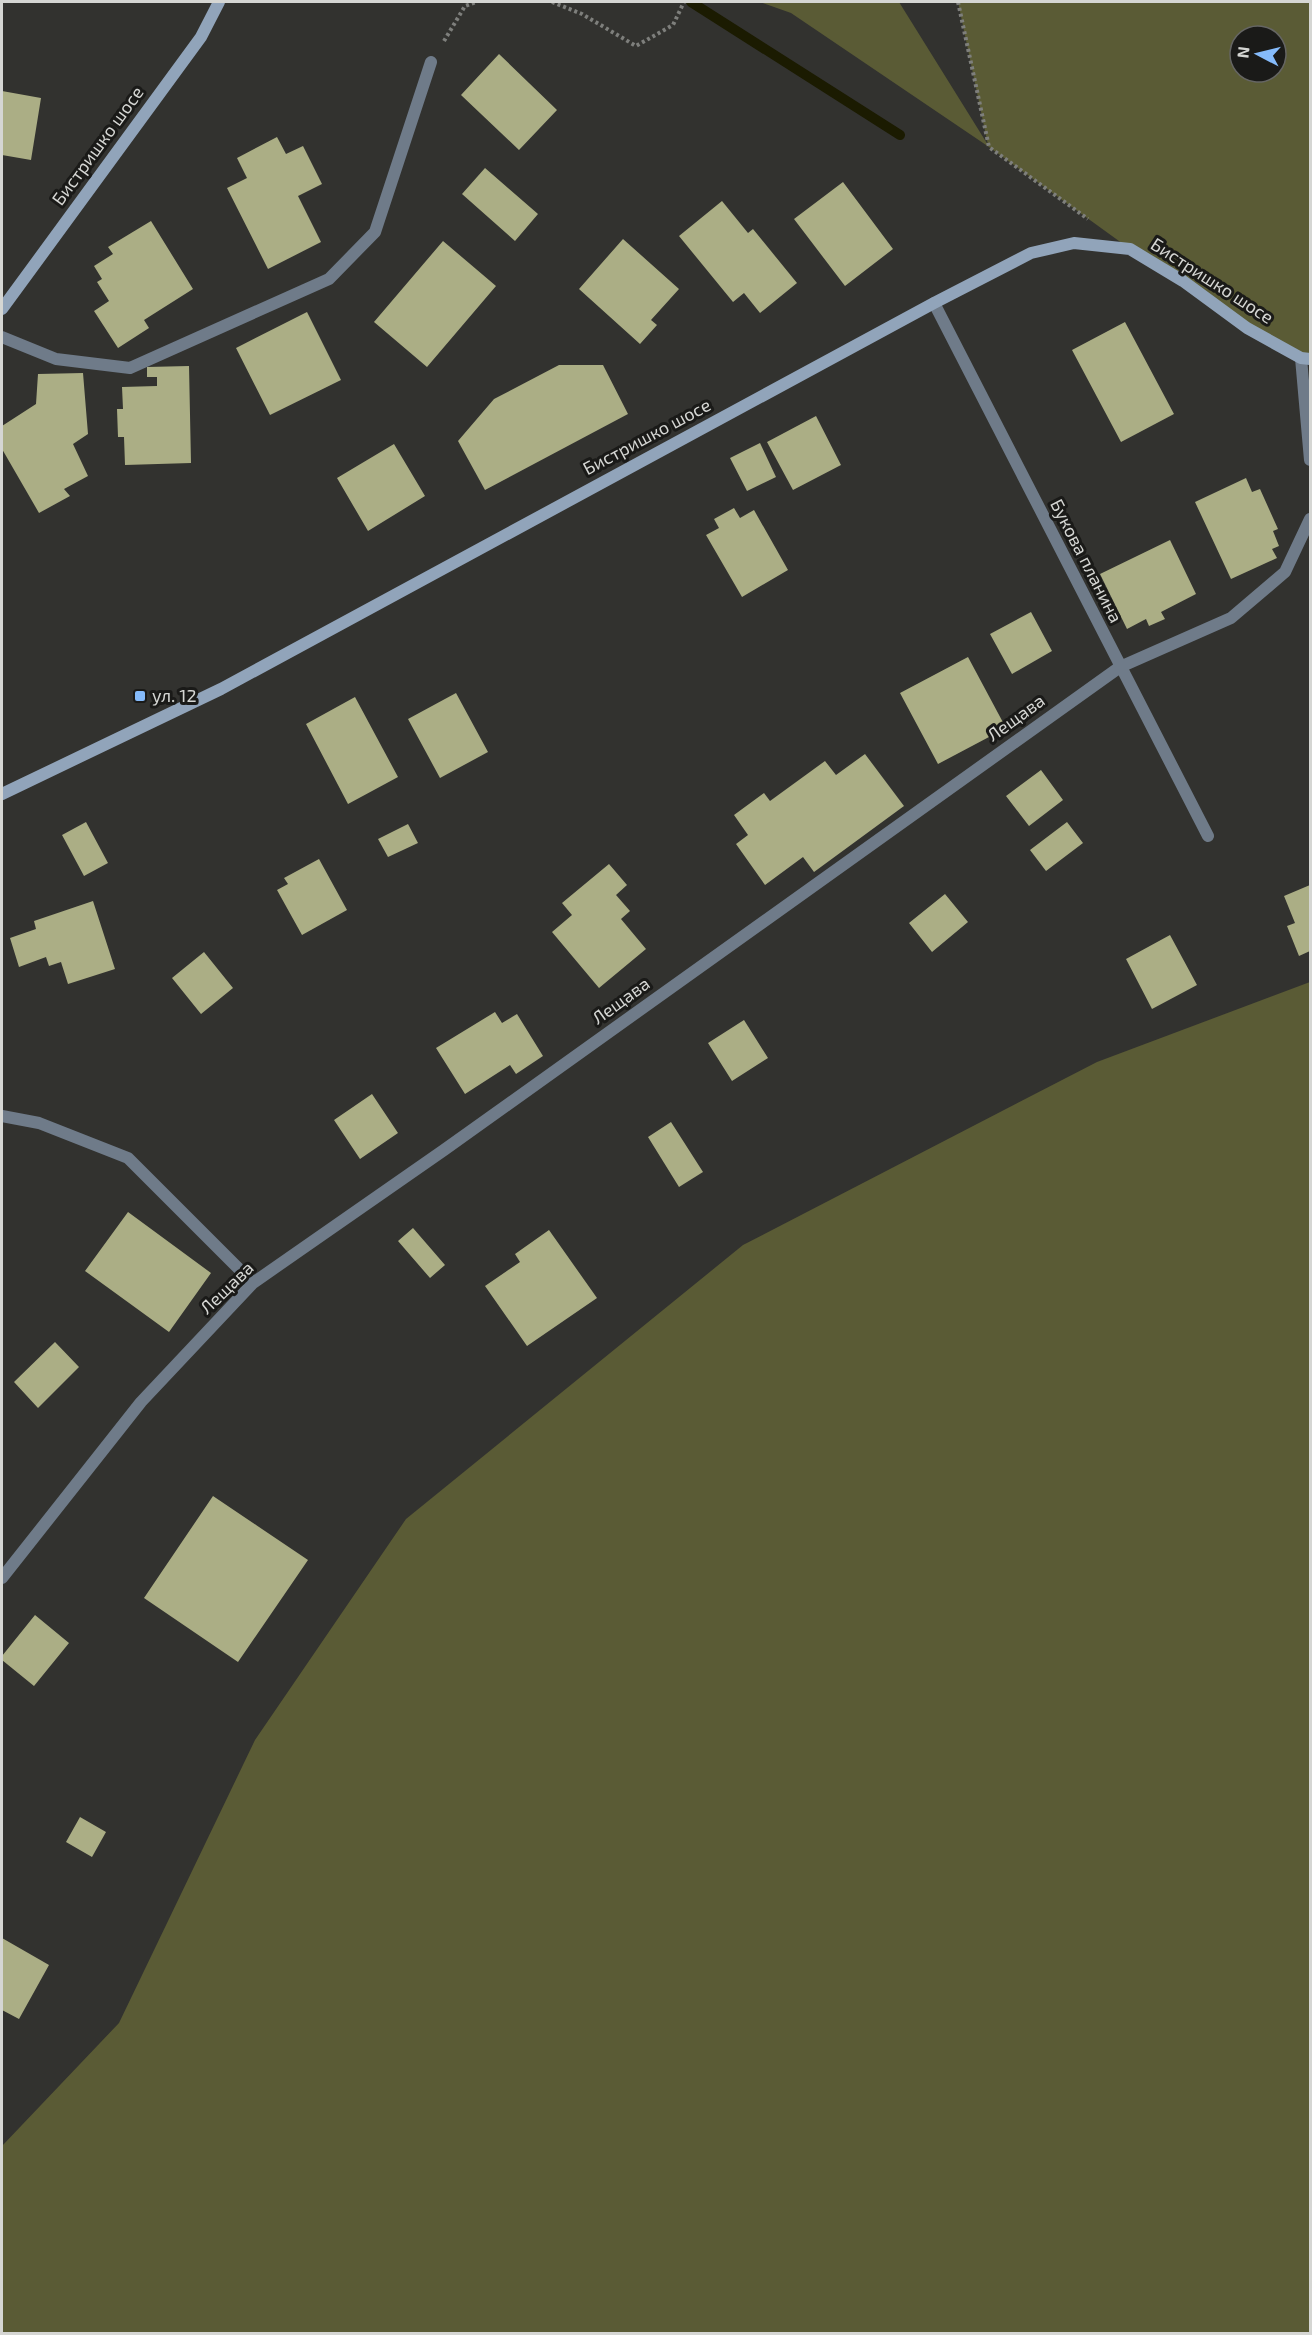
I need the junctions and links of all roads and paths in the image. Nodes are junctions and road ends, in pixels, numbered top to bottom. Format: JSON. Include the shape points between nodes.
{"nodes":[{"id":1,"x":219,"y":2,"type":"edge"},
{"id":2,"x":476,"y":2,"type":"edge"},
{"id":3,"x":552,"y":2,"type":"edge"},
{"id":4,"x":684,"y":2,"type":"edge"},
{"id":5,"x":958,"y":2,"type":"edge"},
{"id":6,"x":431,"y":62,"type":"joint"},
{"id":7,"x":1092,"y":222,"type":"dead end"},
{"id":8,"x":934,"y":303,"type":"junction"},
{"id":9,"x":2,"y":309,"type":"edge"},
{"id":10,"x":2,"y":337,"type":"edge"},
{"id":11,"x":1306,"y":359,"type":"edge"},
{"id":12,"x":1311,"y":460,"type":"edge"},
{"id":13,"x":1311,"y":519,"type":"edge"},
{"id":14,"x":1120,"y":667,"type":"junction"},
{"id":15,"x":2,"y":794,"type":"edge"},
{"id":16,"x":1208,"y":836,"type":"dead end"},
{"id":17,"x":2,"y":1116,"type":"edge"},
{"id":18,"x":254,"y":1283,"type":"junction"},
{"id":19,"x":2,"y":1578,"type":"edge"}],
"edges":[{"from":1,"to":9,"type":"street","name":"Бистришко шосе","via":[[201,37]]},
{"from":2,"to":6,"type":"path","via":[[465,6]]},
{"from":3,"to":4,"type":"path","via":[[582,14],[636,46],[674,25]]},
{"from":5,"to":7,"type":"path","via":[[989,147]]},
{"from":6,"to":10,"type":"street","via":[[375,232],[329,279],[130,368],[56,359]]},
{"from":8,"to":11,"type":"street","name":"Бистришко шосе","via":[[1032,253],[1074,243],[1130,249],[1247,327]]},
{"from":8,"to":14,"type":"street","name":"Букова планина"},
{"from":8,"to":15,"type":"street","name":"Бистришко шосе","via":[[221,689]]},
{"from":11,"to":12,"type":"street"},
{"from":13,"to":14,"type":"street","name":"Лещава","via":[[1285,572],[1232,618]]},
{"from":14,"to":16,"type":"street","name":"Букова планина"},
{"from":14,"to":18,"type":"street","name":"Лещава"},
{"from":17,"to":18,"type":"street","via":[[39,1123],[128,1158]]},
{"from":18,"to":19,"type":"street","name":"Лещава","via":[[141,1401]]}]}
